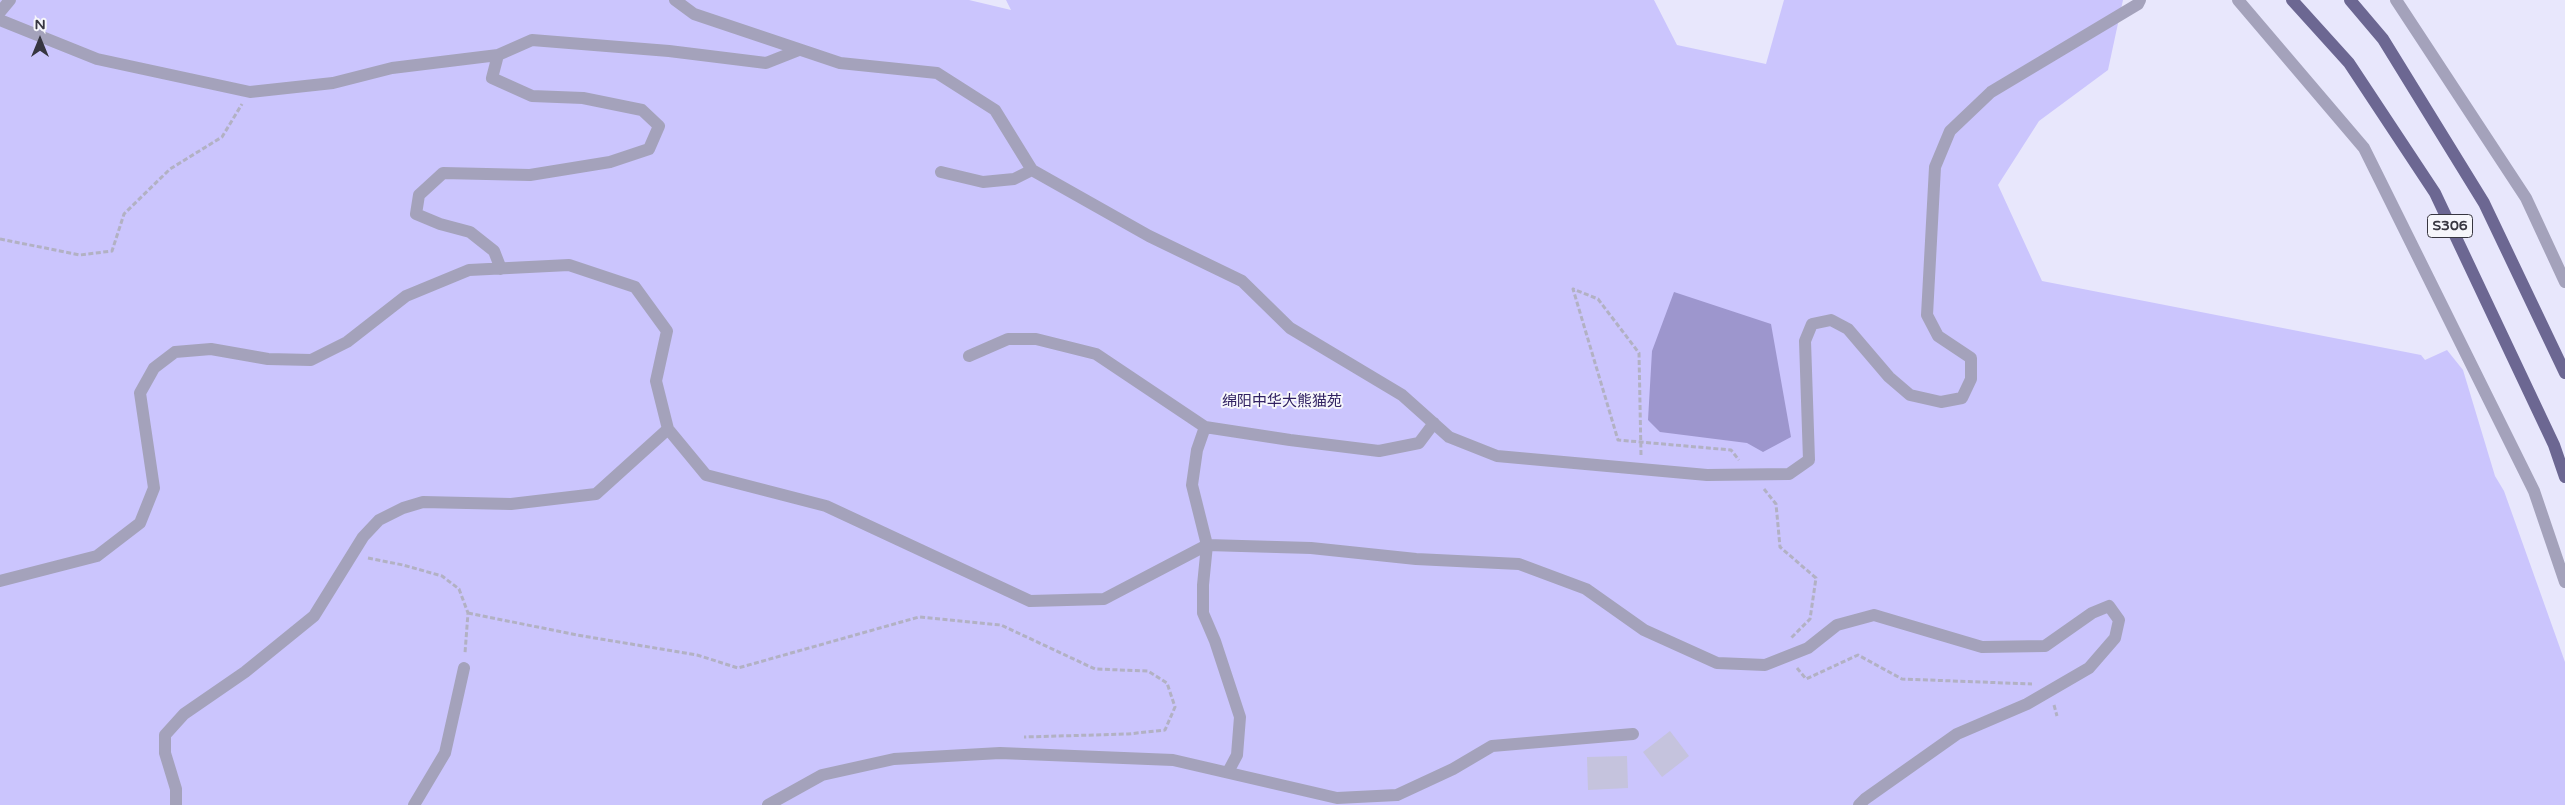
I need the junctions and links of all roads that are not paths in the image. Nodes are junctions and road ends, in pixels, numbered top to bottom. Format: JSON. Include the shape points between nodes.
{"nodes":[{"id":1,"x":10,"y":0,"type":"edge"},
{"id":2,"x":675,"y":0,"type":"edge"},
{"id":3,"x":2140,"y":0,"type":"edge"},
{"id":4,"x":2238,"y":0,"type":"edge"},
{"id":5,"x":2292,"y":0,"type":"edge"},
{"id":6,"x":2350,"y":0,"type":"edge"},
{"id":7,"x":2396,"y":0,"type":"edge"},
{"id":8,"x":0,"y":12,"type":"edge"},
{"id":9,"x":0,"y":20,"type":"edge"},
{"id":10,"x":800,"y":50,"type":"junction"},
{"id":11,"x":498,"y":55,"type":"junction"},
{"id":12,"x":1032,"y":170,"type":"junction"},
{"id":13,"x":941,"y":172,"type":"dead end"},
{"id":14,"x":501,"y":269,"type":"junction"},
{"id":15,"x":2565,"y":282,"type":"edge"},
{"id":16,"x":969,"y":356,"type":"dead end"},
{"id":17,"x":2565,"y":373,"type":"edge"},
{"id":18,"x":1434,"y":423,"type":"junction"},
{"id":19,"x":1205,"y":427,"type":"junction"},
{"id":20,"x":668,"y":430,"type":"junction"},
{"id":21,"x":2565,"y":477,"type":"edge"},
{"id":22,"x":1208,"y":545,"type":"junction"},
{"id":23,"x":0,"y":581,"type":"edge"},
{"id":24,"x":2565,"y":582,"type":"edge"},
{"id":25,"x":464,"y":668,"type":"road end"},
{"id":26,"x":1633,"y":734,"type":"dead end"},
{"id":27,"x":1228,"y":772,"type":"junction"},
{"id":28,"x":176,"y":805,"type":"edge"},
{"id":29,"x":414,"y":805,"type":"edge"},
{"id":30,"x":768,"y":805,"type":"edge"},
{"id":31,"x":1860,"y":805,"type":"edge"}],
"edges":[{"from":1,"to":8,"type":"street"},
{"from":2,"to":10,"type":"street","via":[[694,14]]},
{"from":3,"to":18,"type":"street","via":[[1991,92],[1950,131],[1935,167],[1927,315],[1938,336],[1971,358],[1971,379],[1962,398],[1941,402],[1910,395],[1889,377],[1848,329],[1832,320],[1812,324],[1805,341],[1808,460],[1789,474],[1708,475],[1497,456],[1449,437]]},
{"from":4,"to":24,"type":"street","via":[[2364,148],[2534,491]]},
{"from":5,"to":21,"type":"main road","number":"S306","via":[[2349,63],[2435,192],[2554,445]]},
{"from":6,"to":17,"type":"main road","number":"S306","via":[[2383,39],[2484,203]]},
{"from":7,"to":15,"type":"street","via":[[2526,198]]},
{"from":9,"to":11,"type":"street","via":[[97,59],[250,92],[333,83],[392,68]]},
{"from":10,"to":11,"type":"street","via":[[766,63],[532,40]]},
{"from":10,"to":12,"type":"street","via":[[840,63],[937,73],[995,110]]},
{"from":11,"to":14,"type":"street","via":[[492,78],[532,96],[583,98],[642,110],[659,126],[649,149],[610,162],[530,175],[443,173],[419,195],[416,214],[470,232],[494,251]]},
{"from":12,"to":13,"type":"street","via":[[1014,179],[983,182]]},
{"from":12,"to":18,"type":"street","via":[[1149,236],[1242,281],[1290,328],[1402,395]]},
{"from":14,"to":20,"type":"street","via":[[569,265],[635,286],[667,331],[656,381]]},
{"from":14,"to":23,"type":"street","via":[[469,270],[406,296],[347,342],[311,360],[268,359],[211,349],[175,352],[154,368],[140,393],[154,488],[140,522],[97,556]]},
{"from":16,"to":19,"type":"street","via":[[1008,339],[1036,339],[1096,354]]},
{"from":18,"to":19,"type":"street","via":[[1419,444],[1380,451]]},
{"from":19,"to":22,"type":"street","via":[[1196,450],[1192,484]]},
{"from":20,"to":22,"type":"street","via":[[706,475],[826,506],[1030,601],[1104,599]]},
{"from":20,"to":28,"type":"street","via":[[596,494],[511,504],[423,502],[379,520],[363,537],[314,616],[245,672],[184,714],[165,735],[164,753],[176,789]]},
{"from":22,"to":27,"type":"street","via":[[1202,613],[1215,641],[1240,717],[1238,755]]},
{"from":22,"to":31,"type":"street","via":[[1312,548],[1416,559],[1519,564],[1586,589],[1644,630],[1717,663],[1764,665],[1808,648],[1837,625],[1874,615],[1982,647],[2045,646],[2092,613],[2110,606],[2119,620],[2115,638],[2089,668],[2027,704],[1957,734]]},
{"from":25,"to":29,"type":"street","via":[[445,753]]},
{"from":26,"to":27,"type":"street","via":[[1492,746],[1453,769],[1397,795],[1337,798]]},
{"from":27,"to":30,"type":"street","via":[[1173,760],[1000,753],[894,759],[822,775]]}]}
